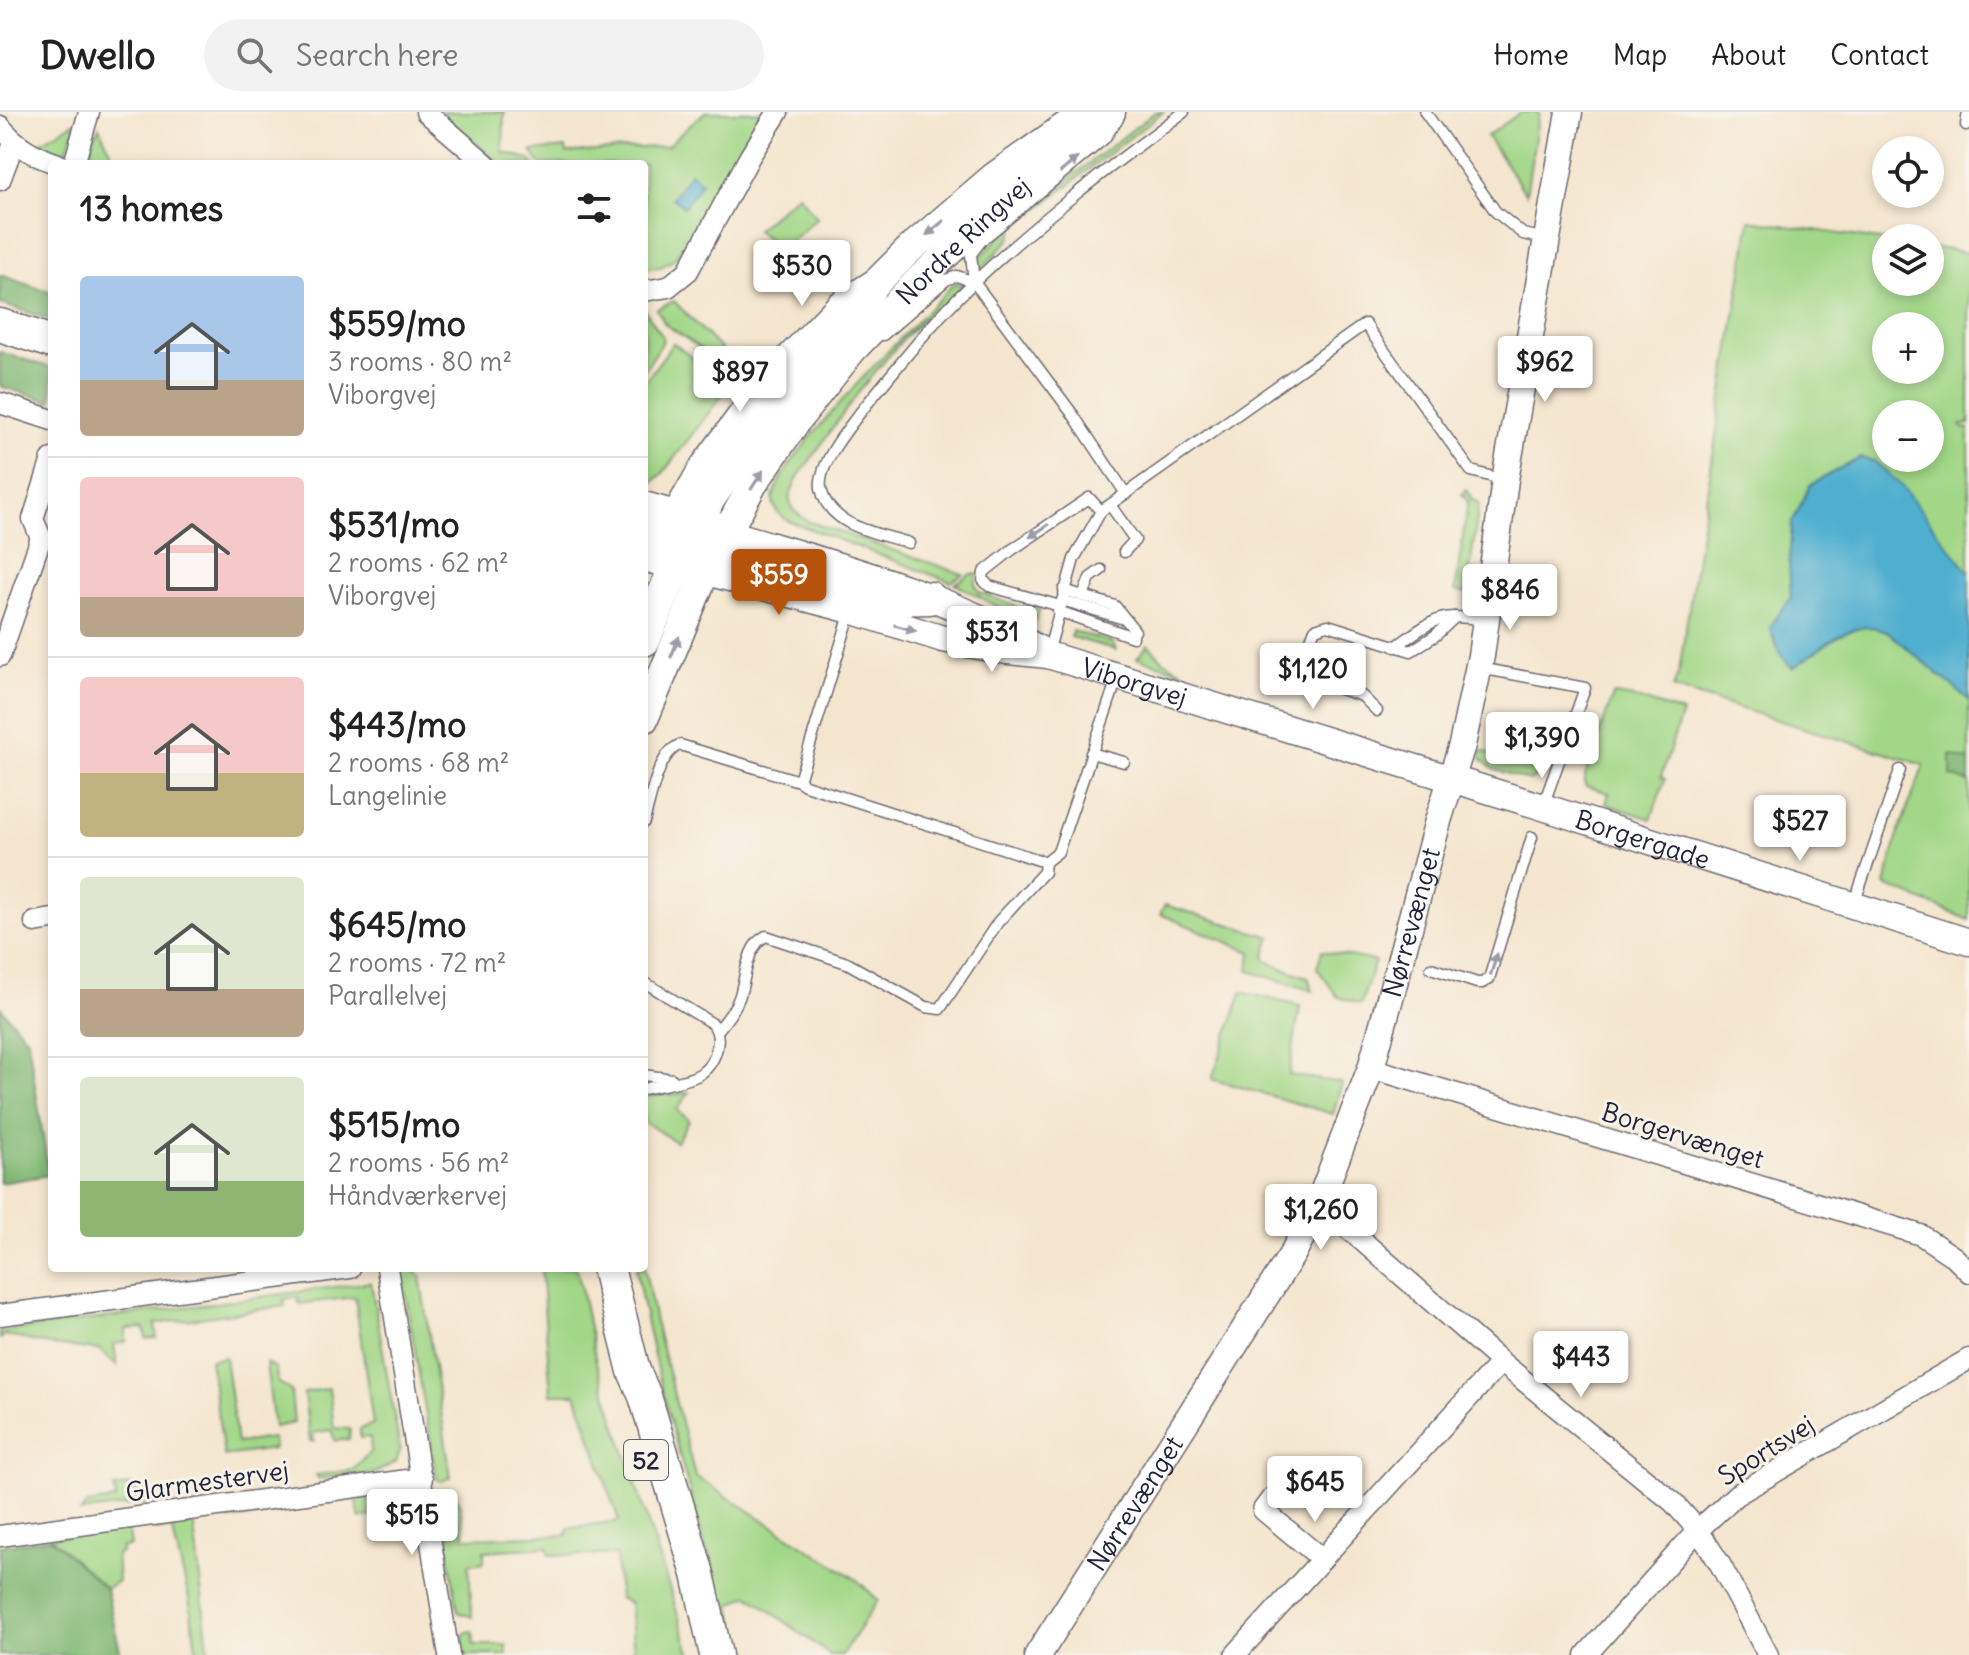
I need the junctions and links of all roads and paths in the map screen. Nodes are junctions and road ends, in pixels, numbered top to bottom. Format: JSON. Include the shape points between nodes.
{"nodes":[{"id":1,"x":89,"y":112,"type":"edge"},
{"id":2,"x":426,"y":112,"type":"edge"},
{"id":3,"x":778,"y":112,"type":"edge"},
{"id":4,"x":1086,"y":112,"type":"edge"},
{"id":5,"x":1111,"y":112,"type":"edge"},
{"id":6,"x":1121,"y":112,"type":"edge"},
{"id":7,"x":1184,"y":112,"type":"edge"},
{"id":8,"x":1425,"y":112,"type":"edge"},
{"id":9,"x":1569,"y":112,"type":"edge"},
{"id":10,"x":1968,"y":112,"type":"edge"},
{"id":11,"x":1966,"y":125,"type":"dead end"},
{"id":12,"x":0,"y":126,"type":"edge"},
{"id":13,"x":14,"y":143,"type":"junction"},
{"id":14,"x":75,"y":160,"type":"edge"},
{"id":15,"x":481,"y":160,"type":"edge"},
{"id":16,"x":48,"y":161,"type":"edge"},
{"id":17,"x":0,"y":180,"type":"edge"},
{"id":18,"x":1548,"y":239,"type":"junction"},
{"id":19,"x":974,"y":282,"type":"junction"},
{"id":20,"x":648,"y":290,"type":"edge"},
{"id":21,"x":0,"y":325,"type":"edge"},
{"id":22,"x":48,"y":341,"type":"edge"},
{"id":23,"x":852,"y":350,"type":"junction"},
{"id":24,"x":0,"y":403,"type":"edge"},
{"id":25,"x":48,"y":419,"type":"edge"},
{"id":26,"x":48,"y":472,"type":"edge"},
{"id":27,"x":1505,"y":480,"type":"junction"},
{"id":28,"x":1126,"y":494,"type":"junction"},
{"id":29,"x":1105,"y":508,"type":"junction"},
{"id":30,"x":648,"y":512,"type":"edge"},
{"id":31,"x":909,"y":543,"type":"dead end"},
{"id":32,"x":681,"y":547,"type":"edge"},
{"id":33,"x":1124,"y":552,"type":"dead end"},
{"id":34,"x":1101,"y":570,"type":"dead end"},
{"id":35,"x":1083,"y":596,"type":"junction"},
{"id":36,"x":930,"y":598,"type":"joint"},
{"id":37,"x":1061,"y":602,"type":"junction"},
{"id":38,"x":851,"y":610,"type":"junction"},
{"id":39,"x":1487,"y":619,"type":"junction"},
{"id":40,"x":1126,"y":620,"type":"junction"},
{"id":41,"x":648,"y":630,"type":"edge"},
{"id":42,"x":1048,"y":655,"type":"junction"},
{"id":43,"x":0,"y":656,"type":"edge"},
{"id":44,"x":1478,"y":668,"type":"junction"},
{"id":45,"x":1118,"y":676,"type":"junction"},
{"id":46,"x":648,"y":700,"type":"edge"},
{"id":47,"x":1377,"y":711,"type":"dead end"},
{"id":48,"x":1091,"y":753,"type":"junction"},
{"id":49,"x":1124,"y":762,"type":"dead end"},
{"id":50,"x":1900,"y":770,"type":"dead end"},
{"id":51,"x":1452,"y":779,"type":"junction"},
{"id":52,"x":799,"y":781,"type":"junction"},
{"id":53,"x":1543,"y":807,"type":"junction"},
{"id":54,"x":648,"y":809,"type":"edge"},
{"id":55,"x":1532,"y":837,"type":"dead end"},
{"id":56,"x":1045,"y":862,"type":"junction"},
{"id":57,"x":1853,"y":906,"type":"junction"},
{"id":58,"x":1969,"y":942,"type":"edge"},
{"id":59,"x":1431,"y":968,"type":"dead end"},
{"id":60,"x":648,"y":984,"type":"edge"},
{"id":61,"x":718,"y":1030,"type":"junction"},
{"id":62,"x":1371,"y":1068,"type":"junction"},
{"id":63,"x":648,"y":1076,"type":"edge"},
{"id":64,"x":678,"y":1080,"type":"junction"},
{"id":65,"x":648,"y":1088,"type":"edge"},
{"id":66,"x":1319,"y":1203,"type":"junction"},
{"id":67,"x":320,"y":1272,"type":"edge"},
{"id":68,"x":388,"y":1272,"type":"edge"},
{"id":69,"x":592,"y":1272,"type":"edge"},
{"id":70,"x":609,"y":1272,"type":"edge"},
{"id":71,"x":1969,"y":1272,"type":"edge"},
{"id":72,"x":628,"y":1297,"type":"dead end"},
{"id":73,"x":0,"y":1315,"type":"edge"},
{"id":74,"x":1969,"y":1359,"type":"edge"},
{"id":75,"x":1501,"y":1362,"type":"junction"},
{"id":76,"x":645,"y":1396,"type":"junction"},
{"id":77,"x":422,"y":1478,"type":"junction"},
{"id":78,"x":1272,"y":1498,"type":"dead end"},
{"id":79,"x":1698,"y":1530,"type":"junction"},
{"id":80,"x":0,"y":1536,"type":"edge"},
{"id":81,"x":1322,"y":1559,"type":"junction"},
{"id":82,"x":716,"y":1652,"type":"edge"},
{"id":83,"x":449,"y":1655,"type":"edge"},
{"id":84,"x":1038,"y":1655,"type":"edge"},
{"id":85,"x":1235,"y":1655,"type":"edge"},
{"id":86,"x":1586,"y":1655,"type":"edge"},
{"id":87,"x":1768,"y":1655,"type":"edge"}],
"edges":[{"from":1,"to":14,"type":"street"},
{"from":2,"to":15,"type":"street"},
{"from":3,"to":20,"type":"street","via":[[688,271],[668,287]]},
{"from":4,"to":32,"type":"main road","name":"Nordre Ringvej","one_way":true,"via":[[994,177],[877,282],[840,306],[766,383],[704,467]]},
{"from":5,"to":23,"type":"main road","name":"Nordre Ringvej","via":[[997,206]]},
{"from":19,"to":6,"type":"lane","one_way":true,"via":[[971,254],[982,240],[1104,139]]},
{"from":7,"to":19,"type":"lane","via":[[1108,167]]},
{"from":8,"to":18,"type":"lane","via":[[1496,212],[1523,234]]},
{"from":9,"to":18,"type":"street","name":"Nørrevænget"},
{"from":10,"to":11,"type":"lane"},
{"from":12,"to":13,"type":"street"},
{"from":13,"to":16,"type":"street"},
{"from":13,"to":17,"type":"street"},
{"from":18,"to":27,"type":"street","name":"Nørrevænget"},
{"from":19,"to":23,"type":"lane","via":[[957,276],[946,280],[878,340]]},
{"from":19,"to":28,"type":"lane"},
{"from":19,"to":31,"type":"lane","via":[[845,431],[820,486],[829,507],[848,524]]},
{"from":21,"to":22,"type":"main road"},
{"from":32,"to":23,"type":"main road","name":"Nordre Ringvej","one_way":true,"via":[[753,484]]},
{"from":24,"to":25,"type":"street"},
{"from":26,"to":43,"type":"street","via":[[33,519],[41,538]]},
{"from":27,"to":28,"type":"lane","via":[[1471,471],[1365,324]]},
{"from":27,"to":39,"type":"street","name":"Nørrevænget"},
{"from":28,"to":29,"type":"lane"},
{"from":29,"to":33,"type":"lane","via":[[1135,540]]},
{"from":29,"to":37,"type":"lane","via":[[1074,559]]},
{"from":29,"to":37,"type":"lane","one_way":true,"via":[[1089,498],[984,572],[989,586]]},
{"from":30,"to":32,"type":"main road","name":"Viborgvej"},
{"from":32,"to":36,"type":"main road","via":[[877,599]]},
{"from":32,"to":38,"type":"street","name":"Viborgvej"},
{"from":32,"to":41,"type":"main road"},
{"from":46,"to":32,"type":"main road","name":"Nordre Ringvej","one_way":true},
{"from":34,"to":35,"type":"lane","via":[[1090,578]]},
{"from":35,"to":37,"type":"lane"},
{"from":35,"to":40,"type":"lane","via":[[1115,606]]},
{"from":36,"to":42,"type":"street","name":"Viborgvej","via":[[998,625]]},
{"from":37,"to":40,"type":"lane"},
{"from":37,"to":40,"type":"lane","via":[[1134,634]]},
{"from":37,"to":42,"type":"lane"},
{"from":38,"to":42,"type":"street","name":"Viborgvej","one_way":true,"via":[[943,639]]},
{"from":38,"to":52,"type":"lane"},
{"from":39,"to":44,"type":"street","name":"Nørrevænget"},
{"from":39,"to":47,"type":"lane","via":[[1455,617],[1411,651],[1323,625],[1312,633],[1302,670],[1310,679],[1362,696]]},
{"from":42,"to":45,"type":"street","name":"Viborgvej"},
{"from":44,"to":51,"type":"street","name":"Nørrevænget"},
{"from":44,"to":53,"type":"lane","via":[[1585,688]]},
{"from":45,"to":48,"type":"lane"},
{"from":45,"to":51,"type":"street","name":"Viborgvej"},
{"from":48,"to":49,"type":"lane"},
{"from":48,"to":56,"type":"lane","via":[[1058,852]]},
{"from":50,"to":57,"type":"lane"},
{"from":51,"to":53,"type":"street","name":"Borgergade"},
{"from":51,"to":62,"type":"street","name":"Nørrevænget"},
{"from":52,"to":54,"type":"lane","via":[[675,746],[665,756]]},
{"from":52,"to":56,"type":"lane"},
{"from":53,"to":57,"type":"street","name":"Borgergade"},
{"from":59,"to":55,"type":"lane","one_way":true,"via":[[1477,983],[1489,979]]},
{"from":56,"to":61,"type":"lane","via":[[1044,872],[998,922],[940,1009],[926,1007],[847,963],[766,936],[754,944],[739,997]]},
{"from":57,"to":58,"type":"street","name":"Borgergade"},
{"from":60,"to":61,"type":"lane"},
{"from":61,"to":64,"type":"lane","via":[[718,1048],[708,1066],[698,1076]]},
{"from":62,"to":66,"type":"street","name":"Nørrevænget"},
{"from":62,"to":71,"type":"street","name":"Borgervænget","via":[[1921,1235]]},
{"from":63,"to":64,"type":"lane"},
{"from":64,"to":65,"type":"lane"},
{"from":66,"to":75,"type":"street"},
{"from":66,"to":84,"type":"street","name":"Nørrevænget","via":[[1288,1261]]},
{"from":67,"to":73,"type":"street"},
{"from":68,"to":77,"type":"street"},
{"from":69,"to":82,"type":"main road","number":"52","via":[[618,1378],[696,1612]]},
{"from":70,"to":76,"type":"main road","number":"52"},
{"from":72,"to":76,"type":"lane"},
{"from":74,"to":79,"type":"street","name":"Sportsvej","via":[[1736,1495]]},
{"from":75,"to":79,"type":"street","via":[[1673,1502]]},
{"from":75,"to":81,"type":"street"},
{"from":76,"to":82,"type":"main road","number":"52"},
{"from":77,"to":80,"type":"street","name":"Glarmestervej"},
{"from":77,"to":83,"type":"street"},
{"from":78,"to":81,"type":"street","via":[[1263,1510]]},
{"from":79,"to":86,"type":"street","name":"Sportsvej"},
{"from":79,"to":87,"type":"street"},
{"from":81,"to":85,"type":"street"}]}
